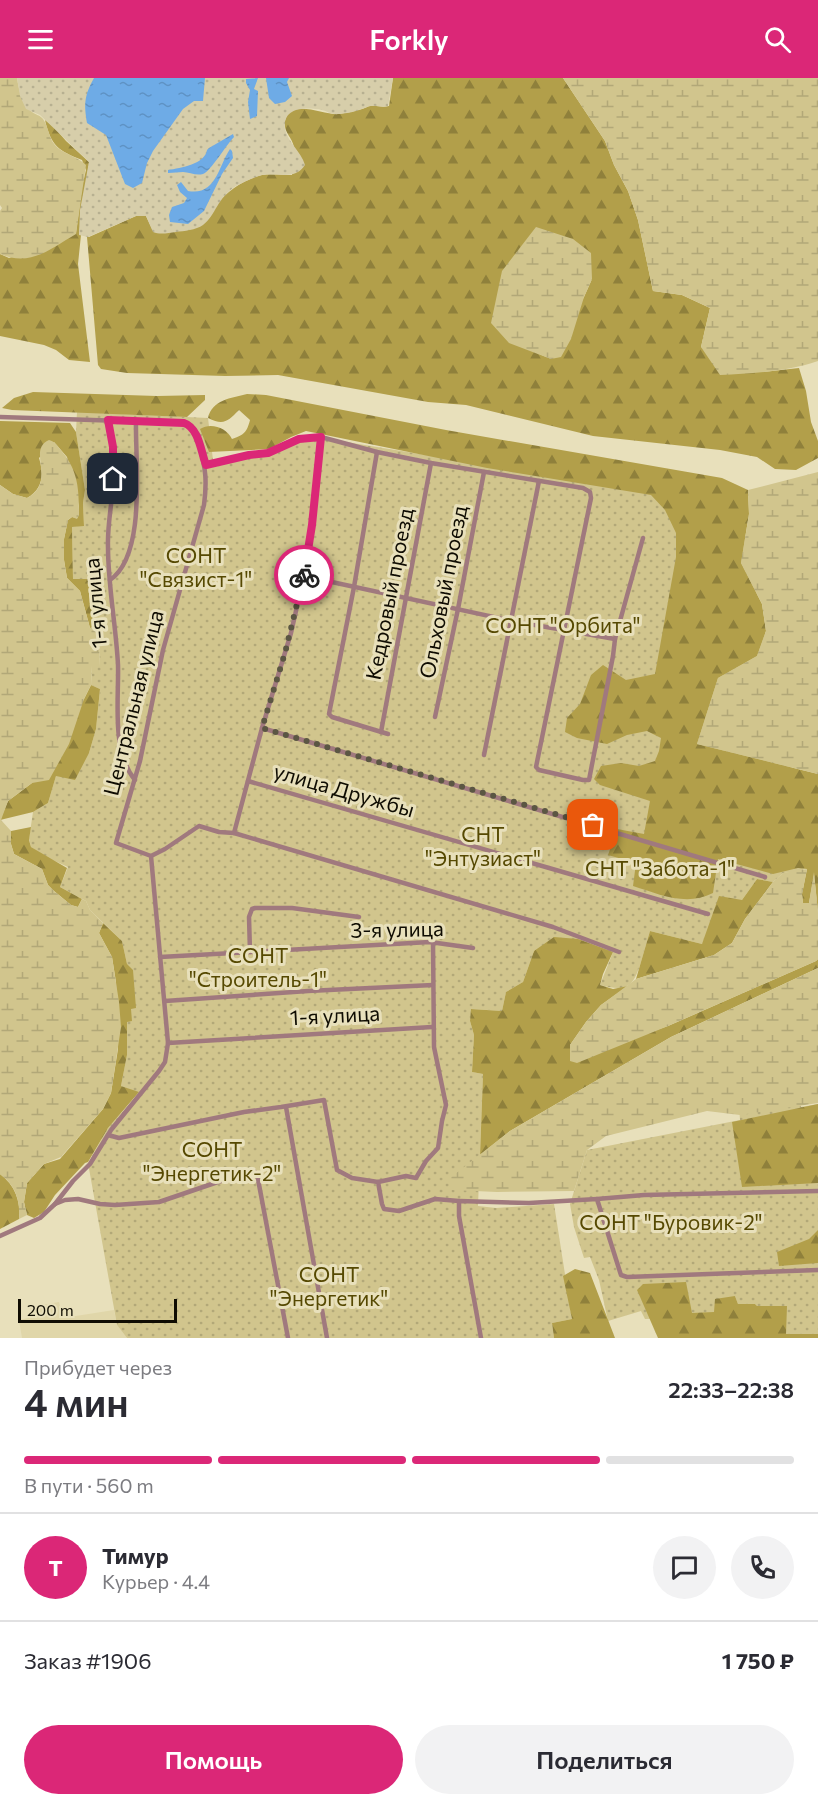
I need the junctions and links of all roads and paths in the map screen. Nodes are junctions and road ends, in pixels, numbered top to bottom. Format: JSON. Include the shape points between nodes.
{"nodes":[{"id":1,"x":0,"y":417,"type":"edge"},
{"id":2,"x":108,"y":420,"type":"junction"},
{"id":3,"x":136,"y":421,"type":"junction"},
{"id":4,"x":321,"y":437,"type":"junction"},
{"id":5,"x":377,"y":452,"type":"junction"},
{"id":6,"x":431,"y":462,"type":"junction"},
{"id":7,"x":206,"y":465,"type":"junction"},
{"id":8,"x":484,"y":472,"type":"junction"},
{"id":9,"x":539,"y":481,"type":"junction"},
{"id":10,"x":643,"y":538,"type":"dead end"},
{"id":11,"x":304,"y":576,"type":"junction"},
{"id":12,"x":110,"y":580,"type":"junction"},
{"id":13,"x":354,"y":587,"type":"junction"},
{"id":14,"x":405,"y":597,"type":"junction"},
{"id":15,"x":458,"y":609,"type":"junction"},
{"id":16,"x":512,"y":621,"type":"junction"},
{"id":17,"x":564,"y":630,"type":"junction"},
{"id":18,"x":615,"y":639,"type":"junction"},
{"id":19,"x":435,"y":717,"type":"dead end"},
{"id":20,"x":262,"y":728,"type":"junction"},
{"id":21,"x":381,"y":732,"type":"junction"},
{"id":22,"x":388,"y":734,"type":"dead end"},
{"id":23,"x":484,"y":755,"type":"dead end"},
{"id":24,"x":135,"y":780,"type":"junction"},
{"id":25,"x":248,"y":781,"type":"junction"},
{"id":26,"x":234,"y":833,"type":"junction"},
{"id":27,"x":151,"y":856,"type":"junction"},
{"id":28,"x":765,"y":877,"type":"dead end"},
{"id":29,"x":708,"y":914,"type":"dead end"},
{"id":30,"x":359,"y":917,"type":"dead end"},
{"id":31,"x":433,"y":942,"type":"junction"},
{"id":32,"x":474,"y":948,"type":"dead end"},
{"id":33,"x":250,"y":952,"type":"junction"},
{"id":34,"x":619,"y":952,"type":"dead end"},
{"id":35,"x":160,"y":957,"type":"junction"},
{"id":36,"x":433,"y":985,"type":"junction"},
{"id":37,"x":165,"y":1001,"type":"junction"},
{"id":38,"x":432,"y":1027,"type":"junction"},
{"id":39,"x":168,"y":1043,"type":"junction"},
{"id":40,"x":286,"y":1107,"type":"junction"},
{"id":41,"x":108,"y":1135,"type":"junction"},
{"id":42,"x":378,"y":1182,"type":"junction"},
{"id":43,"x":818,"y":1191,"type":"edge"},
{"id":44,"x":597,"y":1199,"type":"junction"},
{"id":45,"x":459,"y":1201,"type":"junction"},
{"id":46,"x":55,"y":1204,"type":"junction"},
{"id":47,"x":0,"y":1236,"type":"edge"},
{"id":48,"x":818,"y":1270,"type":"edge"},
{"id":49,"x":288,"y":1338,"type":"edge"},
{"id":50,"x":327,"y":1338,"type":"edge"},
{"id":51,"x":481,"y":1338,"type":"edge"}],
"edges":[{"from":1,"to":2,"type":"street"},
{"from":2,"to":3,"type":"street"},
{"from":2,"to":12,"type":"street","name":"1-я улица","via":[[114,470],[108,533]]},
{"from":3,"to":7,"type":"street","via":[[190,425]]},
{"from":3,"to":12,"type":"street","via":[[133,534],[126,561]]},
{"from":4,"to":5,"type":"street"},
{"from":4,"to":7,"type":"street","via":[[299,439],[268,453]]},
{"from":4,"to":11,"type":"street"},
{"from":5,"to":6,"type":"street"},
{"from":5,"to":13,"type":"street"},
{"from":6,"to":8,"type":"street"},
{"from":6,"to":14,"type":"street","name":"Кедровый проезд"},
{"from":7,"to":24,"type":"street","name":"Центральная улица","via":[[204,506],[163,650]]},
{"from":8,"to":9,"type":"street"},
{"from":8,"to":15,"type":"street","name":"Ольховый проезд"},
{"from":9,"to":16,"type":"street"},
{"from":9,"to":17,"type":"street","via":[[590,492]]},
{"from":10,"to":18,"type":"street"},
{"from":11,"to":13,"type":"street"},
{"from":11,"to":20,"type":"street"},
{"from":12,"to":24,"type":"street","name":"1-я улица","via":[[119,740],[127,770]]},
{"from":13,"to":14,"type":"street"},
{"from":13,"to":21,"type":"street","via":[[329,714]]},
{"from":14,"to":15,"type":"street"},
{"from":14,"to":21,"type":"street","name":"Кедровый проезд"},
{"from":15,"to":16,"type":"street"},
{"from":15,"to":19,"type":"street","name":"Ольховый проезд"},
{"from":16,"to":17,"type":"street"},
{"from":16,"to":23,"type":"street"},
{"from":17,"to":18,"type":"street"},
{"from":17,"to":18,"type":"street","via":[[536,767],[589,780]]},
{"from":20,"to":25,"type":"street"},
{"from":20,"to":28,"type":"street"},
{"from":21,"to":22,"type":"street"},
{"from":24,"to":27,"type":"street","name":"Центральная улица","via":[[116,843]]},
{"from":25,"to":26,"type":"street"},
{"from":25,"to":29,"type":"street","name":"улица Дружбы"},
{"from":26,"to":27,"type":"street","via":[[199,826]]},
{"from":26,"to":34,"type":"street","via":[[553,927]]},
{"from":27,"to":35,"type":"street"},
{"from":30,"to":33,"type":"street","name":"3-я улица","via":[[292,908],[255,908],[249,917]]},
{"from":31,"to":32,"type":"street","name":"3-я улица"},
{"from":31,"to":33,"type":"street","name":"3-я улица"},
{"from":31,"to":36,"type":"street"},
{"from":33,"to":35,"type":"street","name":"3-я улица"},
{"from":35,"to":37,"type":"street"},
{"from":36,"to":37,"type":"street"},
{"from":36,"to":38,"type":"street"},
{"from":37,"to":39,"type":"street"},
{"from":38,"to":39,"type":"street","name":"1-я улица"},
{"from":38,"to":42,"type":"street","via":[[446,1105],[438,1148],[416,1178],[406,1176]]},
{"from":39,"to":41,"type":"street","via":[[165,1062]]},
{"from":40,"to":41,"type":"street","via":[[119,1138]]},
{"from":40,"to":42,"type":"street","via":[[324,1100],[337,1170],[352,1178]]},
{"from":40,"to":50,"type":"street"},
{"from":41,"to":46,"type":"street","via":[[90,1164]]},
{"from":42,"to":45,"type":"street","via":[[384,1209],[408,1209],[435,1199]]},
{"from":43,"to":44,"type":"street"},
{"from":44,"to":45,"type":"street","via":[[529,1203]]},
{"from":44,"to":48,"type":"street","via":[[624,1276]]},
{"from":45,"to":51,"type":"street"},
{"from":46,"to":47,"type":"street","via":[[40,1218]]},
{"from":46,"to":49,"type":"street","via":[[78,1198],[115,1205],[159,1202],[255,1171]]}]}
